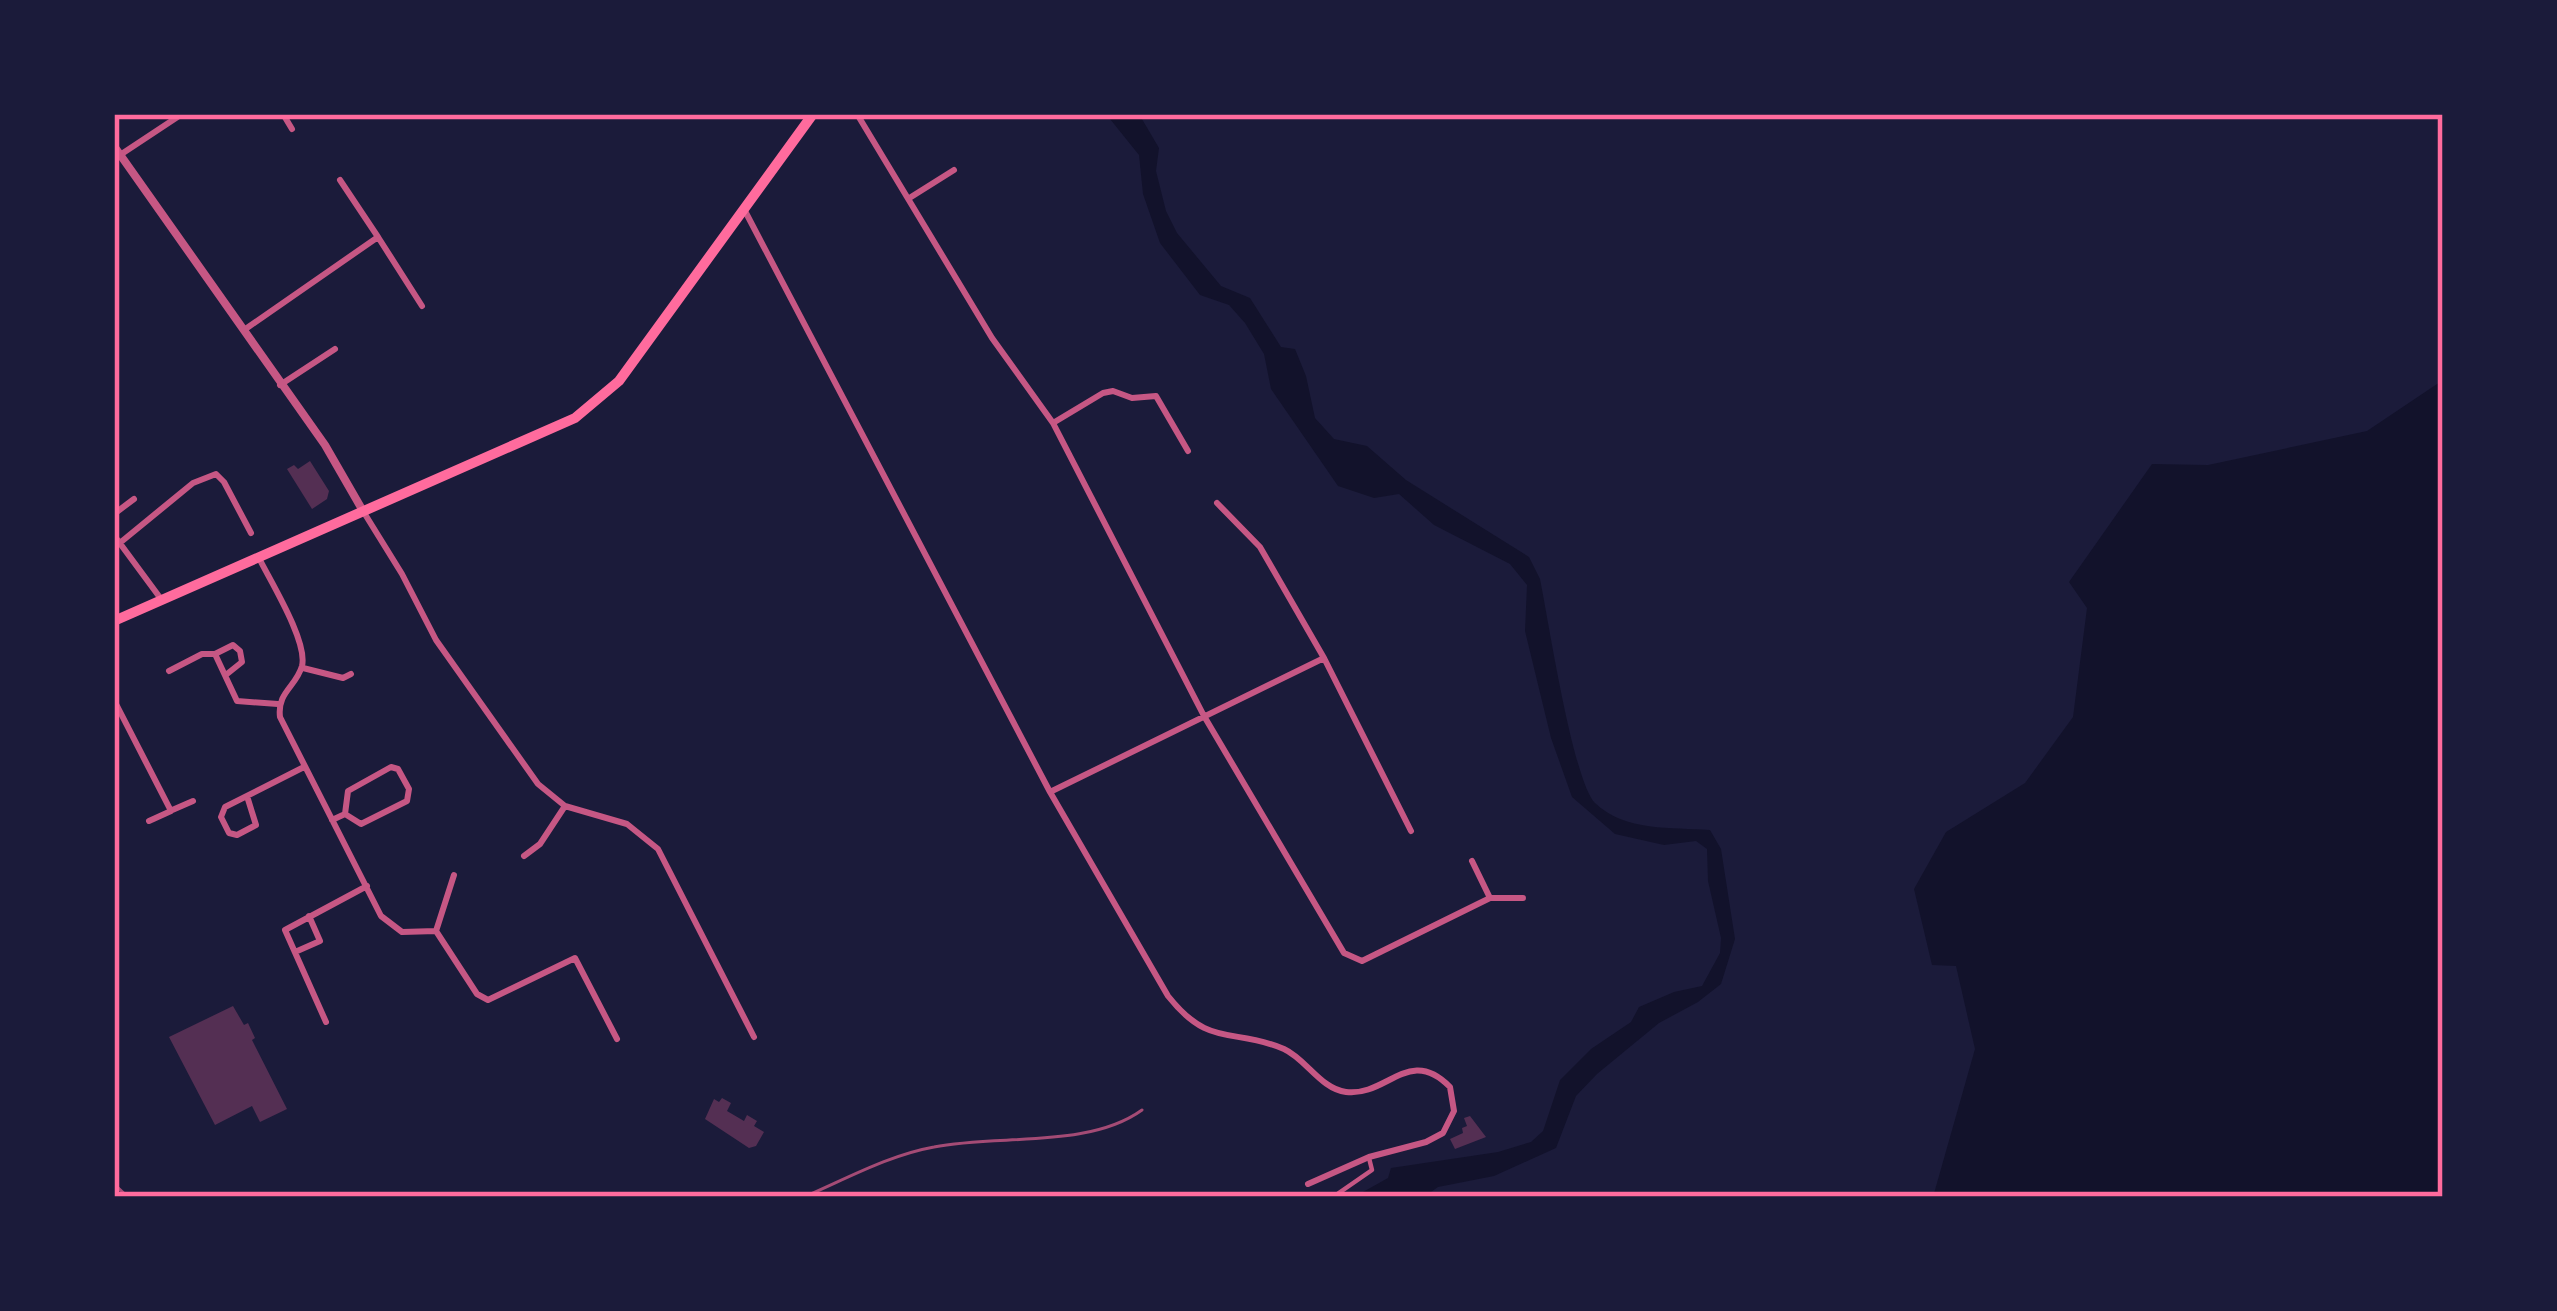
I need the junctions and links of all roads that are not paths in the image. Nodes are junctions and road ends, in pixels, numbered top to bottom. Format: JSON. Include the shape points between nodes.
{"nodes":[{"id":1,"x":182,"y":114,"type":"edge"},
{"id":2,"x":283,"y":114,"type":"edge"},
{"id":3,"x":813,"y":114,"type":"edge"},
{"id":4,"x":857,"y":114,"type":"edge"},
{"id":5,"x":292,"y":129,"type":"dead end"},
{"id":6,"x":117,"y":151,"type":"edge"},
{"id":7,"x":954,"y":170,"type":"dead end"},
{"id":8,"x":340,"y":180,"type":"dead end"},
{"id":9,"x":910,"y":198,"type":"junction"},
{"id":10,"x":745,"y":211,"type":"junction"},
{"id":11,"x":378,"y":237,"type":"junction"},
{"id":12,"x":422,"y":306,"type":"dead end"},
{"id":13,"x":243,"y":331,"type":"junction"},
{"id":14,"x":335,"y":349,"type":"dead end"},
{"id":15,"x":280,"y":385,"type":"junction"},
{"id":16,"x":1053,"y":423,"type":"junction"},
{"id":17,"x":1187,"y":451,"type":"dead end"},
{"id":18,"x":134,"y":499,"type":"dead end"},
{"id":19,"x":1217,"y":503,"type":"dead end"},
{"id":20,"x":363,"y":511,"type":"junction"},
{"id":21,"x":114,"y":514,"type":"edge"},
{"id":22,"x":114,"y":528,"type":"edge"},
{"id":23,"x":250,"y":533,"type":"dead end"},
{"id":24,"x":121,"y":542,"type":"junction"},
{"id":25,"x":258,"y":556,"type":"junction"},
{"id":26,"x":161,"y":599,"type":"junction"},
{"id":27,"x":114,"y":621,"type":"edge"},
{"id":28,"x":215,"y":654,"type":"junction"},
{"id":29,"x":1324,"y":658,"type":"junction"},
{"id":30,"x":302,"y":668,"type":"junction"},
{"id":31,"x":169,"y":671,"type":"dead end"},
{"id":32,"x":226,"y":674,"type":"junction"},
{"id":33,"x":352,"y":674,"type":"dead end"},
{"id":34,"x":114,"y":700,"type":"edge"},
{"id":35,"x":278,"y":704,"type":"junction"},
{"id":36,"x":124,"y":715,"type":"junction"},
{"id":37,"x":1204,"y":716,"type":"junction"},
{"id":38,"x":114,"y":720,"type":"edge"},
{"id":39,"x":304,"y":767,"type":"junction"},
{"id":40,"x":1051,"y":792,"type":"junction"},
{"id":41,"x":248,"y":796,"type":"junction"},
{"id":42,"x":193,"y":802,"type":"dead end"},
{"id":43,"x":566,"y":806,"type":"junction"},
{"id":44,"x":170,"y":811,"type":"junction"},
{"id":45,"x":345,"y":814,"type":"junction"},
{"id":46,"x":332,"y":820,"type":"junction"},
{"id":47,"x":149,"y":821,"type":"dead end"},
{"id":48,"x":1412,"y":831,"type":"dead end"},
{"id":49,"x":524,"y":856,"type":"dead end"},
{"id":50,"x":1472,"y":861,"type":"dead end"},
{"id":51,"x":454,"y":875,"type":"dead end"},
{"id":52,"x":367,"y":886,"type":"junction"},
{"id":53,"x":1490,"y":898,"type":"junction"},
{"id":54,"x":1523,"y":898,"type":"dead end"},
{"id":55,"x":308,"y":916,"type":"junction"},
{"id":56,"x":436,"y":932,"type":"junction"},
{"id":57,"x":296,"y":952,"type":"junction"},
{"id":58,"x":326,"y":1022,"type":"dead end"},
{"id":59,"x":754,"y":1036,"type":"dead end"},
{"id":60,"x":617,"y":1039,"type":"dead end"},
{"id":61,"x":1369,"y":1157,"type":"junction"},
{"id":62,"x":1308,"y":1184,"type":"dead end"},
{"id":63,"x":1333,"y":1197,"type":"edge"}],
"edges":[{"from":1,"to":6,"type":"street"},
{"from":2,"to":5,"type":"street"},
{"from":3,"to":10,"type":"main road"},
{"from":4,"to":9,"type":"street"},
{"from":6,"to":13,"type":"street"},
{"from":7,"to":9,"type":"street"},
{"from":8,"to":11,"type":"street"},
{"from":9,"to":16,"type":"street"},
{"from":10,"to":20,"type":"main road","via":[[619,381],[575,418]]},
{"from":10,"to":40,"type":"street"},
{"from":11,"to":12,"type":"street"},
{"from":11,"to":13,"type":"street"},
{"from":13,"to":15,"type":"street"},
{"from":14,"to":15,"type":"street"},
{"from":15,"to":20,"type":"street"},
{"from":16,"to":17,"type":"street","via":[[1102,393],[1156,396]]},
{"from":16,"to":37,"type":"street"},
{"from":18,"to":21,"type":"street"},
{"from":19,"to":29,"type":"street","via":[[1260,547]]},
{"from":20,"to":25,"type":"main road"},
{"from":20,"to":43,"type":"street","via":[[436,640],[538,784]]},
{"from":22,"to":24,"type":"street"},
{"from":23,"to":24,"type":"street","via":[[216,473]]},
{"from":24,"to":26,"type":"street"},
{"from":25,"to":26,"type":"main road"},
{"from":25,"to":30,"type":"street","via":[[302,650]]},
{"from":26,"to":27,"type":"main road"},
{"from":28,"to":31,"type":"street"},
{"from":28,"to":32,"type":"street"},
{"from":28,"to":32,"type":"street","via":[[227,644],[240,651],[239,667]]},
{"from":29,"to":37,"type":"street"},
{"from":29,"to":48,"type":"street"},
{"from":30,"to":33,"type":"street"},
{"from":30,"to":35,"type":"street"},
{"from":32,"to":35,"type":"street","via":[[237,701]]},
{"from":34,"to":36,"type":"street"},
{"from":35,"to":39,"type":"street"},
{"from":36,"to":38,"type":"street"},
{"from":36,"to":44,"type":"street"},
{"from":37,"to":40,"type":"street"},
{"from":37,"to":53,"type":"street","via":[[1344,953],[1362,961]]},
{"from":39,"to":41,"type":"street"},
{"from":39,"to":46,"type":"street"},
{"from":40,"to":61,"type":"street","via":[[1187,1020],[1283,1048],[1347,1093],[1412,1070],[1450,1087],[1454,1112],[1443,1132]]},
{"from":41,"to":41,"type":"street","via":[[225,807],[229,833],[256,826]]},
{"from":42,"to":44,"type":"street"},
{"from":43,"to":49,"type":"street"},
{"from":43,"to":59,"type":"street","via":[[627,824],[658,849]]},
{"from":44,"to":47,"type":"street"},
{"from":45,"to":45,"type":"street","via":[[348,791],[398,769],[407,801],[361,824]]},
{"from":45,"to":46,"type":"street"},
{"from":46,"to":52,"type":"street"},
{"from":50,"to":53,"type":"street"},
{"from":51,"to":56,"type":"street"},
{"from":52,"to":55,"type":"street"},
{"from":52,"to":56,"type":"street","via":[[391,926]]},
{"from":53,"to":54,"type":"street"},
{"from":55,"to":57,"type":"street","via":[[285,930]]},
{"from":55,"to":57,"type":"street","via":[[320,941]]},
{"from":56,"to":60,"type":"street","via":[[488,1000],[575,958]]},
{"from":57,"to":58,"type":"street"},
{"from":61,"to":62,"type":"street"},
{"from":61,"to":63,"type":"street","via":[[1372,1169]]}]}
